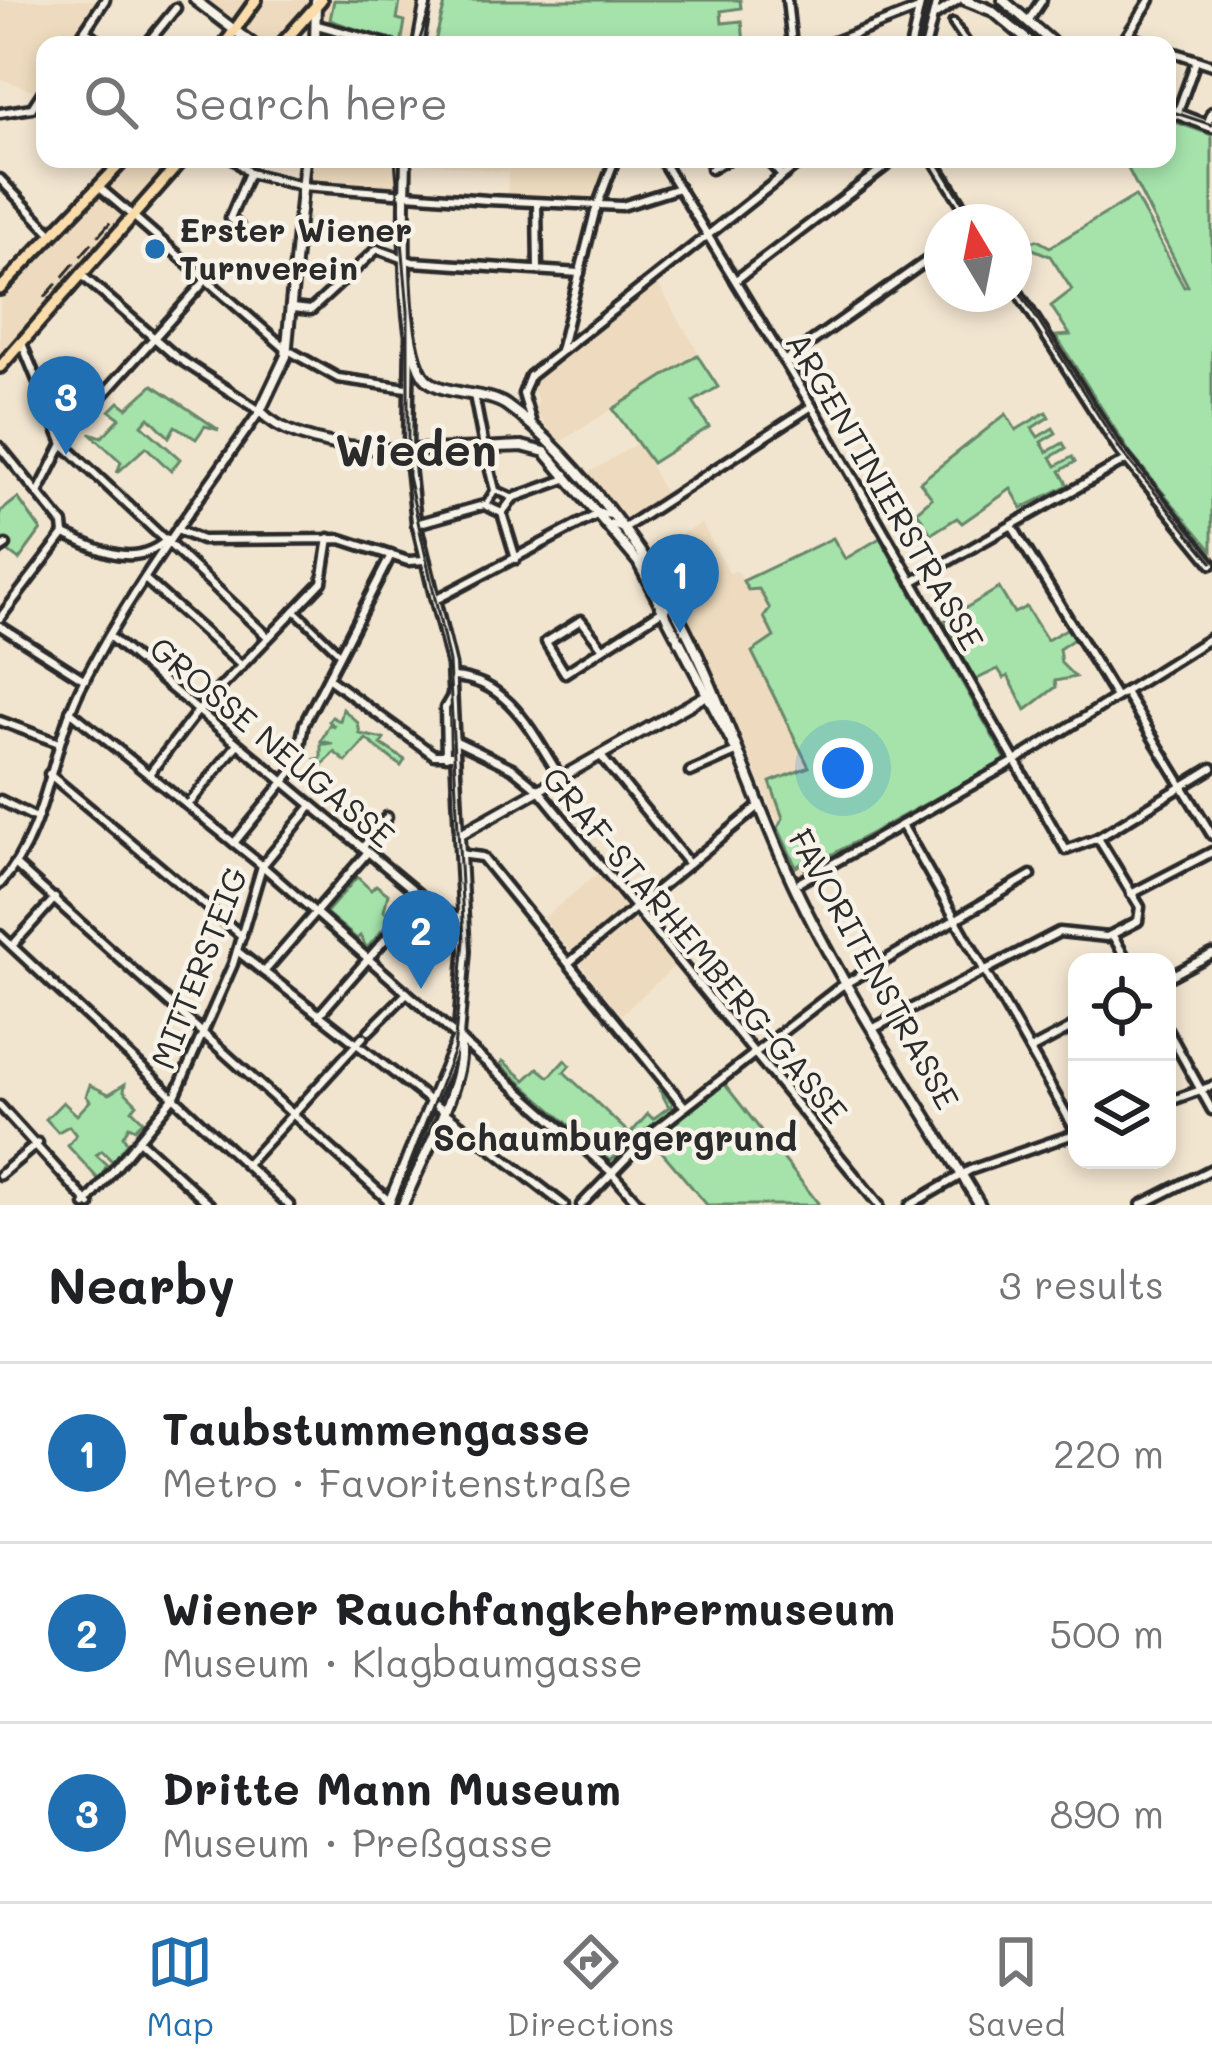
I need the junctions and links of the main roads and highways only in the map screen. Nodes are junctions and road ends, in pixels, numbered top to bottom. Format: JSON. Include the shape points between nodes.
{"nodes":[{"id":1,"x":195,"y":0,"type":"edge"},
{"id":2,"x":256,"y":0,"type":"edge"},
{"id":3,"x":426,"y":0,"type":"edge"},
{"id":4,"x":962,"y":0,"type":"edge"},
{"id":5,"x":1003,"y":0,"type":"edge"},
{"id":6,"x":318,"y":1,"type":"edge"},
{"id":7,"x":316,"y":25,"type":"junction"},
{"id":8,"x":296,"y":28,"type":"junction"},
{"id":9,"x":234,"y":30,"type":"junction"},
{"id":10,"x":230,"y":36,"type":"edge"},
{"id":11,"x":242,"y":36,"type":"edge"},
{"id":12,"x":289,"y":36,"type":"edge"},
{"id":13,"x":315,"y":36,"type":"edge"},
{"id":14,"x":420,"y":36,"type":"edge"},
{"id":15,"x":1022,"y":36,"type":"edge"},
{"id":16,"x":1045,"y":36,"type":"edge"},
{"id":17,"x":1176,"y":115,"type":"edge"},
{"id":18,"x":1210,"y":126,"type":"edge"},
{"id":19,"x":117,"y":168,"type":"edge"},
{"id":20,"x":175,"y":168,"type":"edge"},
{"id":21,"x":304,"y":168,"type":"edge"},
{"id":22,"x":406,"y":168,"type":"edge"},
{"id":23,"x":0,"y":289,"type":"edge"},
{"id":24,"x":0,"y":367,"type":"edge"},
{"id":25,"x":534,"y":430,"type":"junction"},
{"id":26,"x":522,"y":446,"type":"junction"},
{"id":27,"x":607,"y":517,"type":"junction"},
{"id":28,"x":668,"y":607,"type":"junction"},
{"id":29,"x":711,"y":693,"type":"junction"},
{"id":30,"x":458,"y":1037,"type":"junction"},
{"id":31,"x":389,"y":1203,"type":"edge"},
{"id":32,"x":407,"y":1204,"type":"edge"},
{"id":33,"x":980,"y":1205,"type":"edge"}],
"edges":[{"from":1,"to":9,"type":"main road"},
{"from":2,"to":9,"type":"main road"},
{"from":3,"to":14,"type":"main road"},
{"from":4,"to":15,"type":"main road","via":[[993,11]]},
{"from":5,"to":16,"type":"main road"},
{"from":6,"to":7,"type":"main road"},
{"from":6,"to":8,"type":"main road"},
{"from":7,"to":8,"type":"main road"},
{"from":7,"to":13,"type":"main road"},
{"from":8,"to":12,"type":"main road"},
{"from":9,"to":10,"type":"main road"},
{"from":9,"to":11,"type":"main road"},
{"from":17,"to":18,"type":"main road"},
{"from":19,"to":23,"type":"main road"},
{"from":20,"to":24,"type":"main road"},
{"from":21,"to":26,"type":"main road","via":[[286,349],[260,411],[326,441],[484,452]]},
{"from":22,"to":25,"type":"main road","name":"FAVORITENSTRASSE","via":[[405,258],[420,371],[444,388],[508,406]]},
{"from":25,"to":26,"type":"main road"},
{"from":25,"to":27,"type":"main road","name":"FAVORITENSTRASSE"},
{"from":26,"to":27,"type":"main road","name":"FAVORITENSTRASSE","via":[[545,452]]},
{"from":27,"to":28,"type":"main road","name":"FAVORITENSTRASSE"},
{"from":27,"to":28,"type":"main road","name":"FAVORITENSTRASSE","via":[[623,529]]},
{"from":28,"to":29,"type":"main road","name":"FAVORITENSTRASSE"},
{"from":29,"to":30,"type":"main road","via":[[459,835]]},
{"from":29,"to":33,"type":"main road","name":"FAVORITENSTRASSE","via":[[758,807],[847,982]]},
{"from":30,"to":31,"type":"main road"},
{"from":30,"to":32,"type":"main road","via":[[444,1109]]}]}
